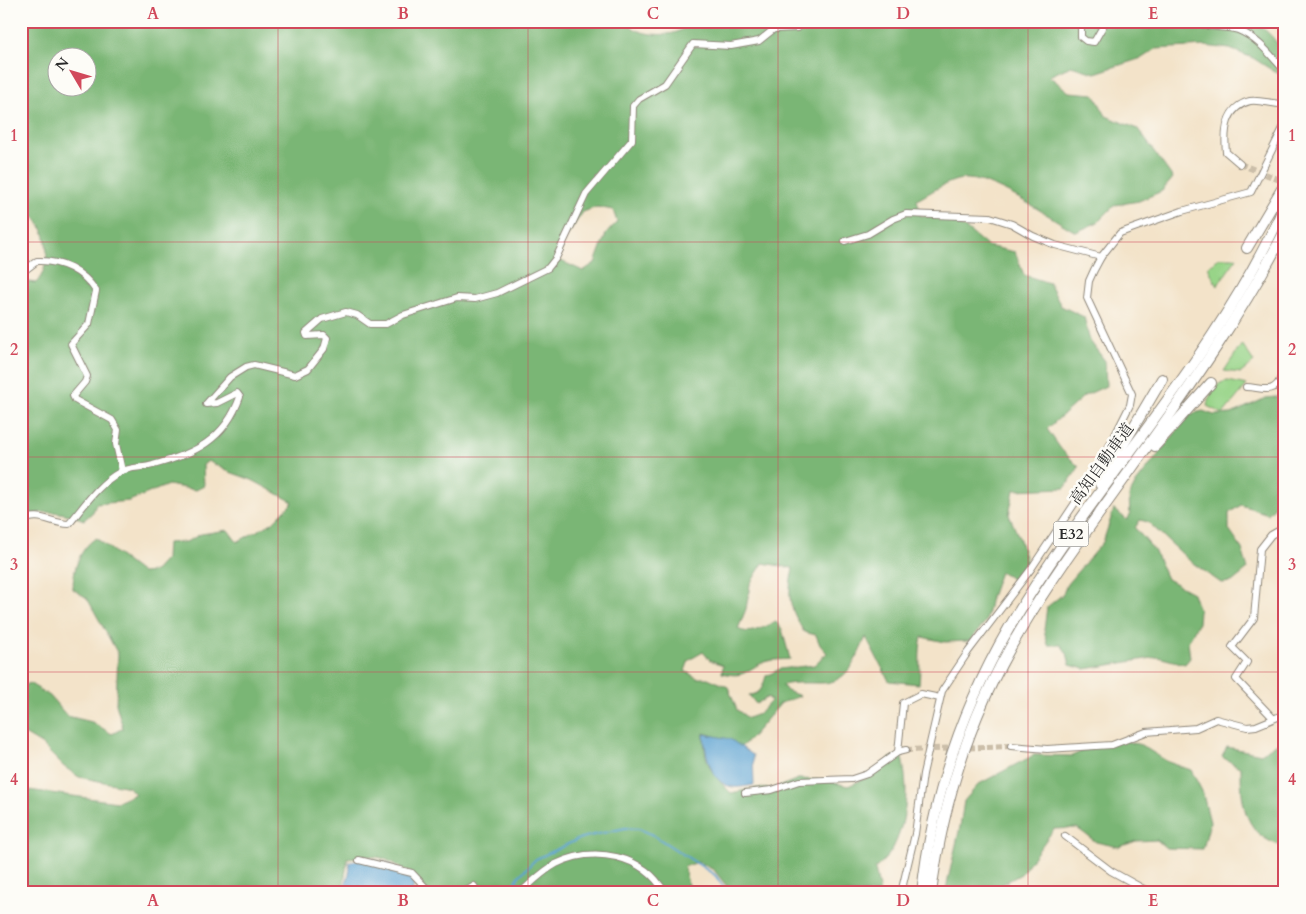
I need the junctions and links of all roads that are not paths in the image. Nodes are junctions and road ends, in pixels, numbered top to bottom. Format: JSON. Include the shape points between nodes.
{"nodes":[{"id":1,"x":805,"y":21,"type":"edge"},
{"id":2,"x":1081,"y":21,"type":"edge"},
{"id":3,"x":1106,"y":21,"type":"edge"},
{"id":4,"x":1196,"y":21,"type":"edge"},
{"id":5,"x":1285,"y":71,"type":"edge"},
{"id":6,"x":1285,"y":104,"type":"edge"},
{"id":7,"x":1285,"y":124,"type":"edge"},
{"id":8,"x":1240,"y":164,"type":"tunnel mouth"},
{"id":9,"x":1285,"y":184,"type":"edge"},
{"id":10,"x":1285,"y":205,"type":"edge"},
{"id":11,"x":1285,"y":231,"type":"edge"},
{"id":12,"x":845,"y":242,"type":"dead end"},
{"id":13,"x":1247,"y":248,"type":"dead end"},
{"id":14,"x":1101,"y":257,"type":"junction"},
{"id":15,"x":21,"y":273,"type":"edge"},
{"id":16,"x":1281,"y":377,"type":"dead end"},
{"id":17,"x":1162,"y":379,"type":"dead end"},
{"id":18,"x":1211,"y":383,"type":"dead end"},
{"id":19,"x":1246,"y":387,"type":"dead end"},
{"id":20,"x":122,"y":471,"type":"junction"},
{"id":21,"x":21,"y":520,"type":"edge"},
{"id":22,"x":1285,"y":527,"type":"edge"},
{"id":23,"x":1058,"y":553,"type":"junction"},
{"id":24,"x":1066,"y":559,"type":"junction"},
{"id":25,"x":940,"y":698,"type":"junction"},
{"id":26,"x":1285,"y":714,"type":"edge"},
{"id":27,"x":1274,"y":718,"type":"junction"},
{"id":28,"x":1011,"y":746,"type":"tunnel mouth"},
{"id":29,"x":745,"y":793,"type":"dead end"},
{"id":30,"x":1065,"y":836,"type":"dead end"},
{"id":31,"x":359,"y":860,"type":"dead end"},
{"id":32,"x":431,"y":893,"type":"edge"},
{"id":33,"x":463,"y":893,"type":"edge"},
{"id":34,"x":478,"y":893,"type":"edge"},
{"id":35,"x":520,"y":893,"type":"edge"},
{"id":36,"x":665,"y":893,"type":"edge"},
{"id":37,"x":901,"y":893,"type":"edge"},
{"id":38,"x":922,"y":893,"type":"edge"},
{"id":39,"x":931,"y":893,"type":"edge"},
{"id":40,"x":1150,"y":893,"type":"edge"}],
"edges":[{"from":1,"to":20,"type":"street","via":[[797,28],[774,29],[759,41],[731,46],[693,44],[665,84],[633,106],[632,140],[586,194],[556,258],[548,268],[497,293],[475,299],[457,298],[403,315],[386,324],[370,324],[346,312],[332,314],[311,326],[306,333],[307,336],[324,335],[328,338],[324,349],[308,369],[295,375],[254,365],[246,367],[230,377],[206,402],[217,403],[237,393],[240,397],[219,434],[183,456]]},
{"from":2,"to":3,"type":"street","via":[[1081,38],[1094,42]]},
{"from":4,"to":5,"type":"street","via":[[1203,26],[1229,28],[1249,36]]},
{"from":6,"to":8,"type":"street","via":[[1251,101],[1238,107],[1229,118],[1226,152]]},
{"from":7,"to":14,"type":"street","via":[[1251,192],[1120,233]]},
{"from":9,"to":13,"type":"highway"},
{"from":10,"to":23,"type":"highway","name":"高知自動車道","number":"E32","via":[[1259,256],[1210,337]]},
{"from":11,"to":24,"type":"highway","name":"高知自動車道","number":"E32","via":[[1219,343]]},
{"from":12,"to":14,"type":"street","via":[[906,214],[990,217],[1006,221],[1055,245]]},
{"from":14,"to":25,"type":"street","via":[[1089,281],[1087,298],[1132,394],[1130,405],[1079,497],[1031,569],[949,678]]},
{"from":15,"to":20,"type":"street","via":[[37,261],[60,264],[74,268],[96,290],[88,324],[71,344],[87,376],[73,396],[112,420],[118,430],[116,444]]},
{"from":16,"to":19,"type":"street","via":[[1276,387],[1269,390]]},
{"from":17,"to":23,"type":"highway"},
{"from":18,"to":24,"type":"highway","via":[[1149,453]]},
{"from":20,"to":21,"type":"street","via":[[95,492],[69,524],[44,517]]},
{"from":22,"to":27,"type":"street","via":[[1271,535],[1260,549],[1254,618],[1232,647],[1247,662],[1236,679]]},
{"from":23,"to":38,"type":"highway","name":"高知自動車道","number":"E32","via":[[1008,630],[968,712],[931,831]]},
{"from":24,"to":39,"type":"highway","name":"高知自動車道","number":"E32","via":[[1019,632],[978,716],[951,793]]},
{"from":25,"to":29,"type":"street","via":[[921,694],[903,703],[902,751],[867,774],[799,781],[772,790]]},
{"from":25,"to":37,"type":"street"},
{"from":26,"to":27,"type":"street"},
{"from":27,"to":28,"type":"street","via":[[1247,727],[1216,719],[1196,728],[1146,732],[1120,743],[1092,747],[1047,749]]},
{"from":30,"to":40,"type":"street","via":[[1111,871]]},
{"from":31,"to":32,"type":"street","via":[[412,873]]},
{"from":33,"to":34,"type":"street","via":[[474,886]]},
{"from":35,"to":36,"type":"street","via":[[557,864],[592,854],[623,858],[638,864],[655,877]]}]}
